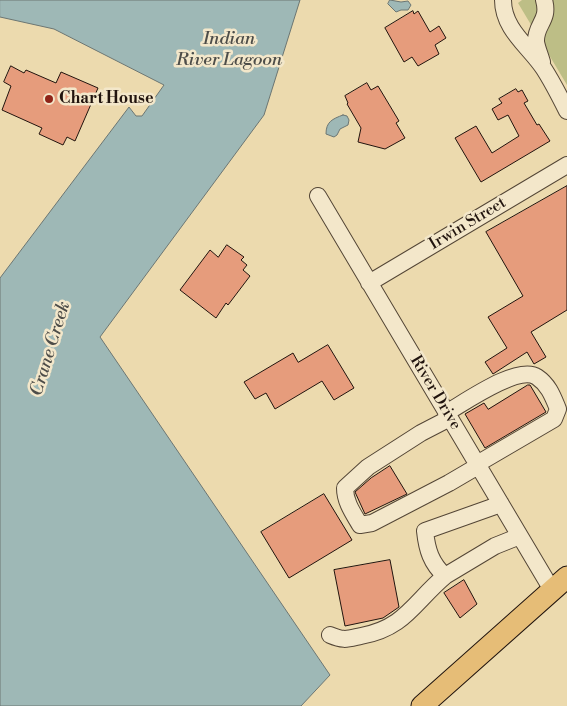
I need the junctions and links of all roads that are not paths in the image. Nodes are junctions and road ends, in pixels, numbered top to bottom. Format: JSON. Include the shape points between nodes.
{"nodes":[{"id":1,"x":503,"y":0,"type":"edge"},
{"id":2,"x":544,"y":0,"type":"edge"},
{"id":3,"x":544,"y":68,"type":"junction"},
{"id":4,"x":567,"y":111,"type":"edge"},
{"id":5,"x":567,"y":165,"type":"edge"},
{"id":6,"x":318,"y":196,"type":"dead end"},
{"id":7,"x":369,"y":283,"type":"junction"},
{"id":8,"x":448,"y":416,"type":"junction"},
{"id":9,"x":478,"y":465,"type":"junction"},
{"id":10,"x":501,"y":504,"type":"junction"},
{"id":11,"x":520,"y":536,"type":"junction"},
{"id":12,"x":445,"y":576,"type":"junction"},
{"id":13,"x":560,"y":584,"type":"edge"},
{"id":14,"x":330,"y":636,"type":"dead end"},
{"id":15,"x":422,"y":706,"type":"edge"}],
"edges":[{"from":1,"to":3,"type":"street","via":[[514,32]]},
{"from":2,"to":3,"type":"street","via":[[545,19],[539,26],[536,41]]},
{"from":3,"to":4,"type":"street"},
{"from":5,"to":7,"type":"street","name":"Irwin Street"},
{"from":6,"to":7,"type":"street","name":"River Drive"},
{"from":7,"to":8,"type":"street","name":"River Drive"},
{"from":8,"to":9,"type":"street","name":"River Drive"},
{"from":8,"to":9,"type":"street","via":[[500,382],[524,374],[536,376],[549,388],[558,409],[554,419]]},
{"from":8,"to":9,"type":"street","via":[[368,467],[345,488],[349,506],[360,524],[372,523]]},
{"from":9,"to":10,"type":"street","name":"River Drive"},
{"from":10,"to":11,"type":"street","name":"River Drive"},
{"from":10,"to":12,"type":"street","via":[[425,531],[427,550],[436,568]]},
{"from":11,"to":12,"type":"street","via":[[495,546]]},
{"from":11,"to":13,"type":"street","name":"River Drive"},
{"from":12,"to":14,"type":"street","via":[[412,611],[392,626],[370,635],[341,640]]},
{"from":13,"to":15,"type":"main road"}]}
